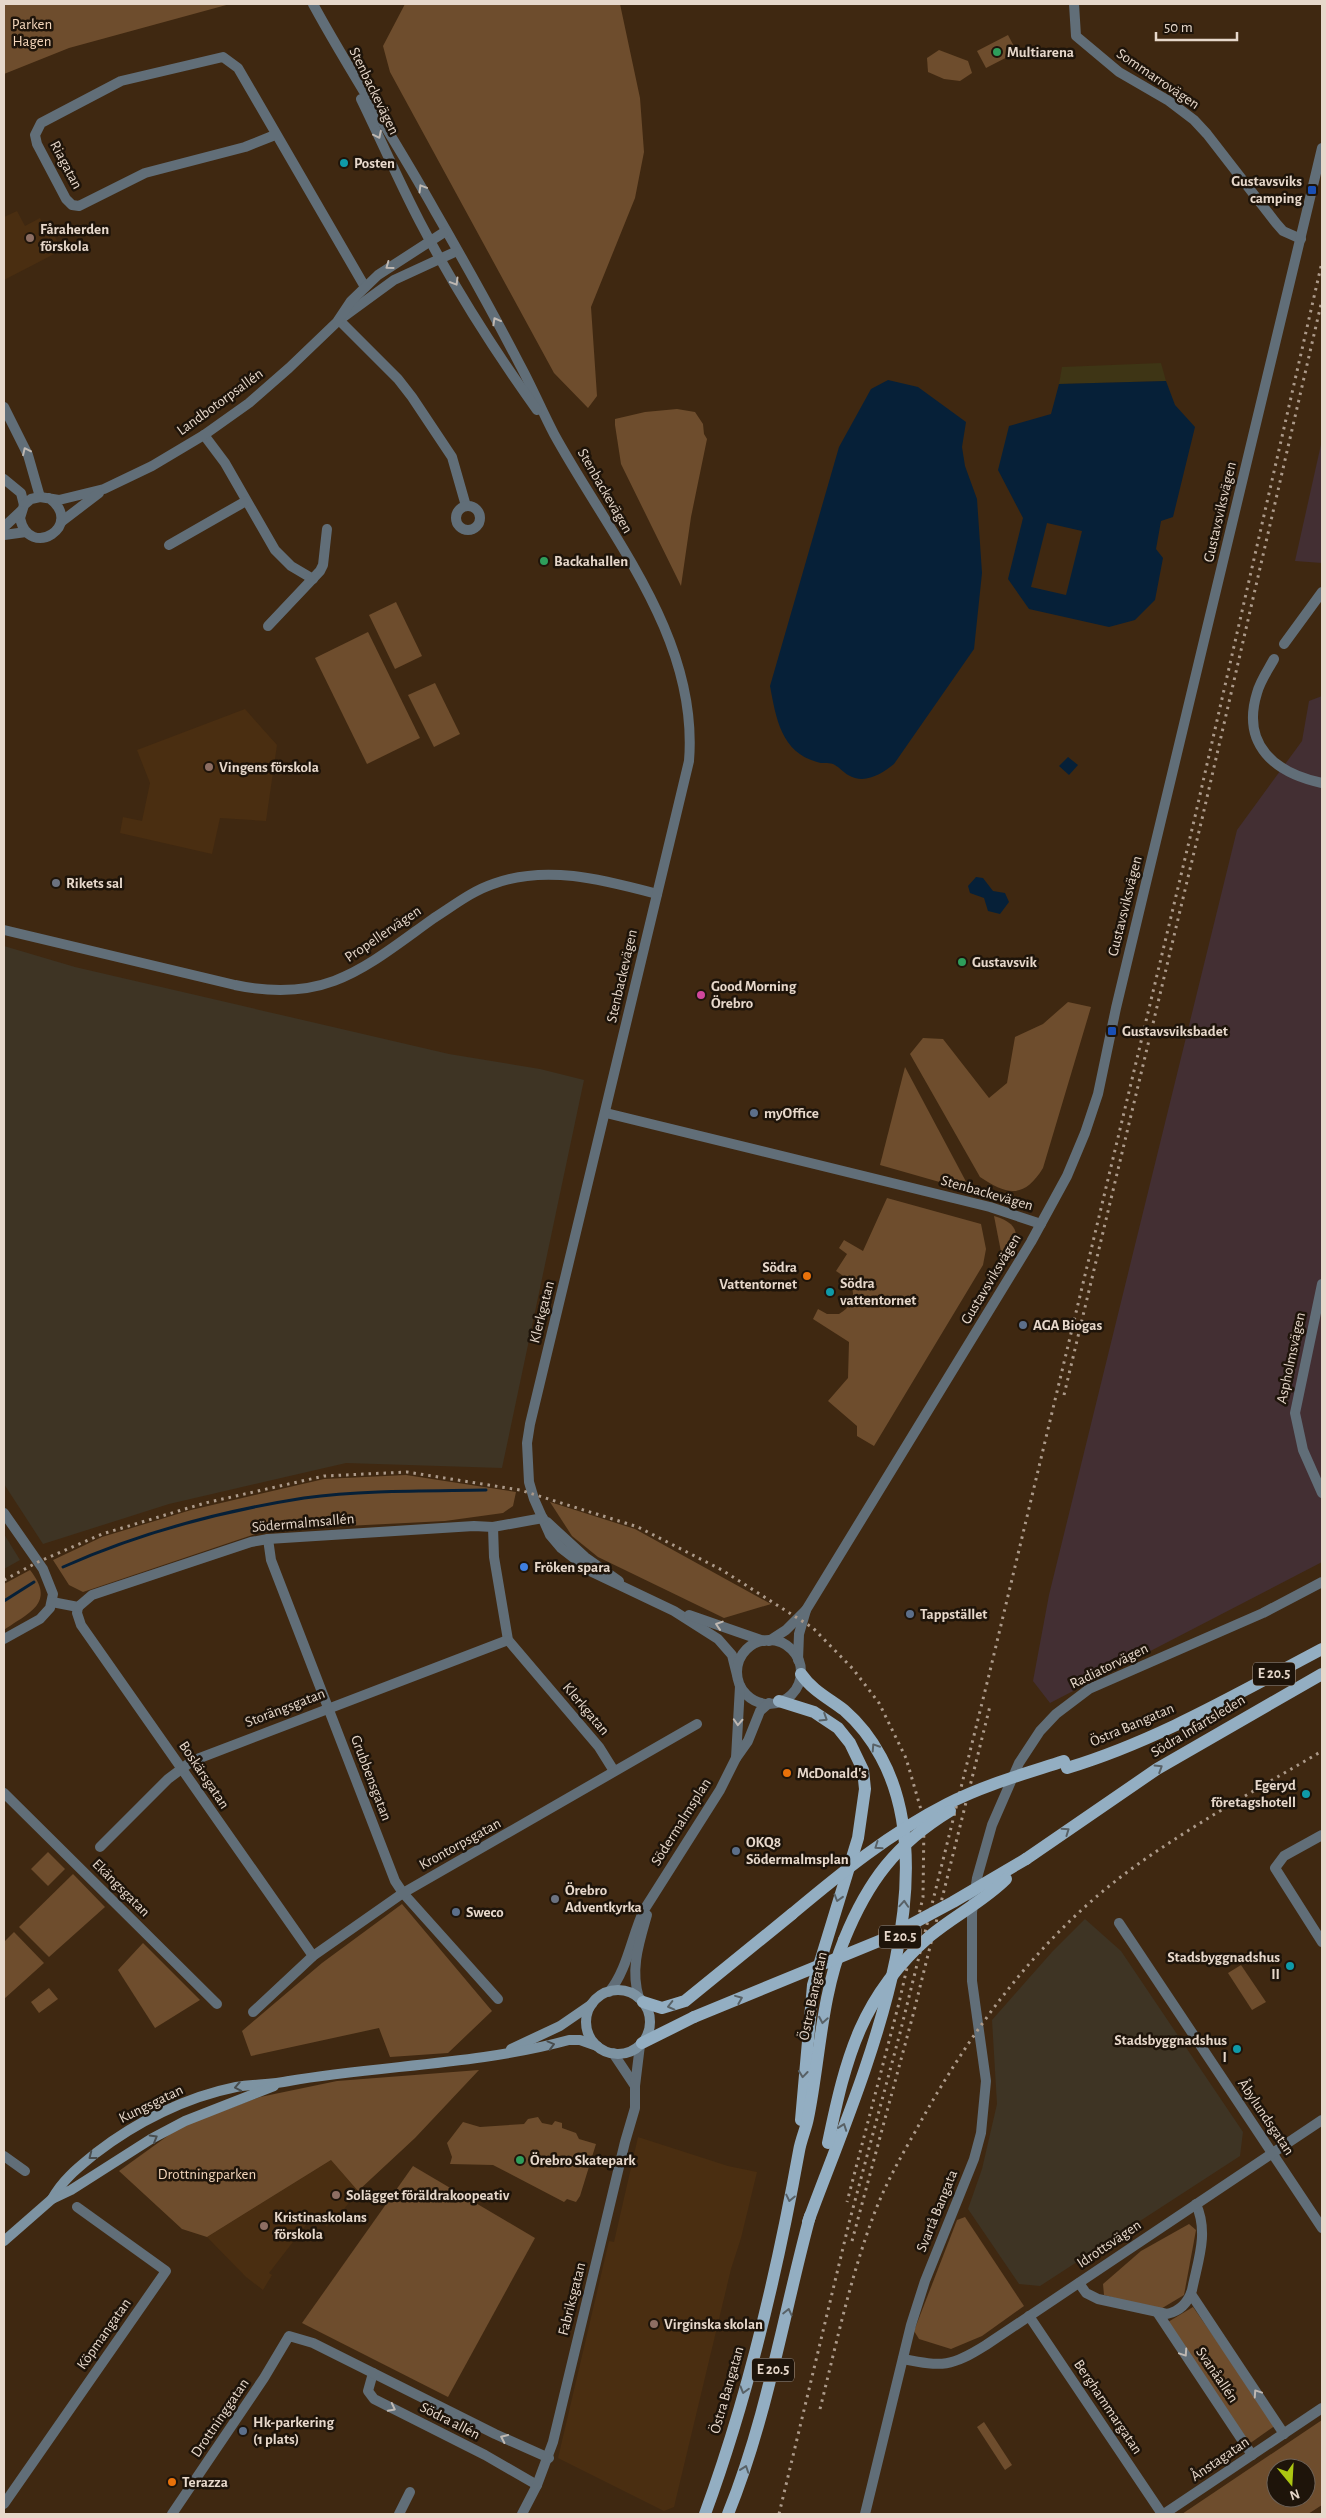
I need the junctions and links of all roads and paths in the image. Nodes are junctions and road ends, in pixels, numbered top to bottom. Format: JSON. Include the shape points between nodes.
{"nodes":[{"id":1,"x":313,"y":4,"type":"edge"},
{"id":2,"x":1074,"y":4,"type":"edge"},
{"id":3,"x":334,"y":44,"type":"junction"},
{"id":4,"x":275,"y":135,"type":"junction"},
{"id":5,"x":1322,"y":148,"type":"edge"},
{"id":6,"x":446,"y":231,"type":"junction"},
{"id":7,"x":1301,"y":239,"type":"junction"},
{"id":8,"x":430,"y":240,"type":"junction"},
{"id":9,"x":457,"y":251,"type":"junction"},
{"id":10,"x":440,"y":258,"type":"junction"},
{"id":11,"x":365,"y":287,"type":"junction"},
{"id":12,"x":373,"y":296,"type":"junction"},
{"id":13,"x":339,"y":320,"type":"junction"},
{"id":14,"x":4,"y":407,"type":"edge"},
{"id":15,"x":554,"y":434,"type":"junction"},
{"id":16,"x":204,"y":435,"type":"junction"},
{"id":17,"x":4,"y":479,"type":"edge"},
{"id":18,"x":104,"y":489,"type":"junction"},
{"id":19,"x":45,"y":498,"type":"junction"},
{"id":20,"x":246,"y":501,"type":"junction"},
{"id":21,"x":466,"y":506,"type":"dead end"},
{"id":22,"x":23,"y":508,"type":"junction"},
{"id":23,"x":61,"y":522,"type":"junction"},
{"id":24,"x":4,"y":528,"type":"edge"},
{"id":25,"x":327,"y":529,"type":"dead end"},
{"id":26,"x":26,"y":532,"type":"junction"},
{"id":27,"x":4,"y":535,"type":"edge"},
{"id":28,"x":169,"y":545,"type":"dead end"},
{"id":29,"x":313,"y":579,"type":"junction"},
{"id":30,"x":1322,"y":592,"type":"edge"},
{"id":31,"x":268,"y":626,"type":"dead end"},
{"id":32,"x":1284,"y":644,"type":"dead end"},
{"id":33,"x":1274,"y":659,"type":"dead end"},
{"id":34,"x":1322,"y":782,"type":"edge"},
{"id":35,"x":657,"y":894,"type":"junction"},
{"id":36,"x":4,"y":930,"type":"edge"},
{"id":37,"x":606,"y":1113,"type":"junction"},
{"id":38,"x":1040,"y":1224,"type":"junction"},
{"id":39,"x":1322,"y":1284,"type":"edge"},
{"id":40,"x":1322,"y":1493,"type":"edge"},
{"id":41,"x":4,"y":1513,"type":"edge"},
{"id":42,"x":543,"y":1518,"type":"junction"},
{"id":43,"x":493,"y":1527,"type":"junction"},
{"id":44,"x":268,"y":1539,"type":"junction"},
{"id":45,"x":1322,"y":1582,"type":"edge"},
{"id":46,"x":52,"y":1602,"type":"junction"},
{"id":47,"x":78,"y":1607,"type":"junction"},
{"id":48,"x":674,"y":1610,"type":"junction"},
{"id":49,"x":806,"y":1610,"type":"junction"},
{"id":50,"x":4,"y":1639,"type":"edge"},
{"id":51,"x":508,"y":1640,"type":"junction"},
{"id":52,"x":766,"y":1641,"type":"junction"},
{"id":53,"x":1322,"y":1649,"type":"edge"},
{"id":54,"x":798,"y":1660,"type":"junction"},
{"id":55,"x":801,"y":1674,"type":"junction"},
{"id":56,"x":1322,"y":1674,"type":"edge"},
{"id":57,"x":737,"y":1675,"type":"junction"},
{"id":58,"x":740,"y":1686,"type":"junction"},
{"id":59,"x":1225,"y":1700,"type":"joint"},
{"id":60,"x":774,"y":1702,"type":"junction"},
{"id":61,"x":328,"y":1708,"type":"junction"},
{"id":62,"x":697,"y":1724,"type":"dead end"},
{"id":63,"x":736,"y":1758,"type":"junction"},
{"id":64,"x":1065,"y":1764,"type":"junction"},
{"id":65,"x":181,"y":1769,"type":"junction"},
{"id":66,"x":614,"y":1771,"type":"junction"},
{"id":67,"x":4,"y":1793,"type":"edge"},
{"id":68,"x":1322,"y":1834,"type":"edge"},
{"id":69,"x":100,"y":1847,"type":"dead end"},
{"id":70,"x":1026,"y":1859,"type":"junction"},
{"id":71,"x":403,"y":1893,"type":"junction"},
{"id":72,"x":972,"y":1912,"type":"joint"},
{"id":73,"x":1119,"y":1923,"type":"dead end"},
{"id":74,"x":1322,"y":1942,"type":"edge"},
{"id":75,"x":632,"y":1953,"type":"junction"},
{"id":76,"x":313,"y":1956,"type":"junction"},
{"id":77,"x":609,"y":1992,"type":"junction"},
{"id":78,"x":498,"y":1999,"type":"dead end"},
{"id":79,"x":641,"y":2000,"type":"junction"},
{"id":80,"x":593,"y":2003,"type":"junction"},
{"id":81,"x":217,"y":2004,"type":"dead end"},
{"id":82,"x":253,"y":2012,"type":"dead end"},
{"id":83,"x":641,"y":2044,"type":"junction"},
{"id":84,"x":597,"y":2046,"type":"junction"},
{"id":85,"x":613,"y":2053,"type":"junction"},
{"id":86,"x":494,"y":2057,"type":"junction"},
{"id":87,"x":286,"y":2082,"type":"junction"},
{"id":88,"x":635,"y":2086,"type":"junction"},
{"id":89,"x":1322,"y":2120,"type":"edge"},
{"id":90,"x":799,"y":2150,"type":"junction"},
{"id":91,"x":1273,"y":2154,"type":"junction"},
{"id":92,"x":4,"y":2156,"type":"edge"},
{"id":93,"x":25,"y":2171,"type":"dead end"},
{"id":94,"x":52,"y":2199,"type":"junction"},
{"id":95,"x":1196,"y":2204,"type":"junction"},
{"id":96,"x":77,"y":2206,"type":"dead end"},
{"id":97,"x":808,"y":2222,"type":"junction"},
{"id":98,"x":1322,"y":2228,"type":"edge"},
{"id":99,"x":4,"y":2241,"type":"edge"},
{"id":100,"x":1079,"y":2283,"type":"junction"},
{"id":101,"x":1191,"y":2294,"type":"junction"},
{"id":102,"x":1157,"y":2312,"type":"junction"},
{"id":103,"x":1029,"y":2316,"type":"junction"},
{"id":104,"x":289,"y":2336,"type":"joint"},
{"id":105,"x":904,"y":2359,"type":"junction"},
{"id":106,"x":373,"y":2373,"type":"junction"},
{"id":107,"x":1322,"y":2408,"type":"edge"},
{"id":108,"x":1289,"y":2431,"type":"junction"},
{"id":109,"x":1252,"y":2455,"type":"junction"},
{"id":110,"x":549,"y":2458,"type":"junction"},
{"id":111,"x":537,"y":2485,"type":"junction"},
{"id":112,"x":410,"y":2492,"type":"dead end"},
{"id":113,"x":4,"y":2504,"type":"edge"},
{"id":114,"x":172,"y":2514,"type":"edge"},
{"id":115,"x":398,"y":2514,"type":"edge"},
{"id":116,"x":522,"y":2514,"type":"edge"},
{"id":117,"x":705,"y":2514,"type":"edge"},
{"id":118,"x":728,"y":2514,"type":"edge"},
{"id":119,"x":865,"y":2514,"type":"edge"},
{"id":120,"x":1163,"y":2514,"type":"edge"}],
"edges":[{"from":1,"to":3,"type":"street","name":"Stenbackevägen"},
{"from":2,"to":7,"type":"street","name":"Sommarrovägen","via":[[1076,36],[1119,72],[1169,101],[1194,120],[1283,231]]},
{"from":6,"to":3,"type":"street","name":"Stenbackevägen","one_way":true},
{"from":3,"to":8,"type":"street","name":"Stenbackevägen","one_way":true},
{"from":4,"to":4,"type":"street","name":"Riagatan","via":[[238,68],[230,60],[216,57],[121,81],[49,118],[37,128],[35,135],[66,199],[80,206],[145,174],[245,147]]},
{"from":4,"to":11,"type":"street","name":"Riagatan"},
{"from":5,"to":7,"type":"street","name":"Gustavsviksvägen"},
{"from":6,"to":8,"type":"street","name":"Landbotorpsallén"},
{"from":6,"to":9,"type":"street","name":"Stenbackevägen"},
{"from":7,"to":38,"type":"street","name":"Gustavsviksvägen","via":[[1122,982],[1098,1094],[1075,1159]]},
{"from":8,"to":10,"type":"street","name":"Stenbackevägen"},
{"from":8,"to":11,"type":"street","name":"Landbotorpsallén","one_way":true,"via":[[390,265]]},
{"from":9,"to":10,"type":"street","name":"Landbotorpsallén"},
{"from":15,"to":9,"type":"street","name":"Stenbackevägen","one_way":true,"via":[[520,364]]},
{"from":10,"to":12,"type":"street","name":"Landbotorpsallén","via":[[394,280]]},
{"from":10,"to":15,"type":"street","name":"Stenbackevägen","one_way":true,"via":[[509,371]]},
{"from":11,"to":12,"type":"street","name":"Riagatan"},
{"from":11,"to":13,"type":"street","name":"Landbotorpsallén"},
{"from":12,"to":13,"type":"street","name":"Landbotorpsallén"},
{"from":13,"to":16,"type":"street","name":"Landbotorpsallén","via":[[249,403]]},
{"from":13,"to":21,"type":"street","via":[[412,397],[452,457]]},
{"from":19,"to":14,"type":"street","one_way":true},
{"from":15,"to":35,"type":"street","name":"Stenbackevägen","via":[[586,484],[663,624],[683,680],[690,722],[689,761]]},
{"from":16,"to":18,"type":"street","name":"Landbotorpsallén","via":[[152,466]]},
{"from":16,"to":20,"type":"street","via":[[225,463]]},
{"from":17,"to":22,"type":"street","via":[[21,493]]},
{"from":18,"to":19,"type":"street","name":"Landbotorpsallén","via":[[70,498]]},
{"from":18,"to":23,"type":"street","name":"Landbotorpsallén"},
{"from":19,"to":22,"type":"street","via":[[31,499]]},
{"from":19,"to":23,"type":"street","via":[[56,504],[61,512]]},
{"from":20,"to":28,"type":"street"},
{"from":20,"to":29,"type":"street","via":[[282,558]]},
{"from":22,"to":24,"type":"street"},
{"from":22,"to":26,"type":"street","via":[[22,525]]},
{"from":23,"to":26,"type":"street","via":[[50,536],[40,538]]},
{"from":25,"to":29,"type":"street","via":[[323,565]]},
{"from":26,"to":27,"type":"street"},
{"from":29,"to":31,"type":"street"},
{"from":30,"to":32,"type":"street"},
{"from":33,"to":34,"type":"street","via":[[1257,692],[1253,710],[1256,739],[1269,759],[1286,771]]},
{"from":35,"to":36,"type":"street","name":"Propellervägen","via":[[573,876],[547,874],[509,879],[478,890],[358,971],[322,986],[289,991],[257,990]]},
{"from":35,"to":37,"type":"street","name":"Stenbackevägen"},
{"from":37,"to":38,"type":"street","name":"Stenbackevägen","via":[[990,1207]]},
{"from":37,"to":42,"type":"street","name":"Klerkgatan","via":[[527,1444],[529,1482]]},
{"from":38,"to":49,"type":"street","name":"Gustavsviksvägen"},
{"from":39,"to":40,"type":"street","name":"Aspholmsvägen","via":[[1295,1413],[1303,1450]]},
{"from":41,"to":46,"type":"street","via":[[50,1582]]},
{"from":42,"to":43,"type":"street","name":"Södermalmsallén"},
{"from":42,"to":48,"type":"street","via":[[550,1534],[575,1561],[599,1576]]},
{"from":43,"to":44,"type":"street","name":"Södermalmsallén"},
{"from":43,"to":51,"type":"street","via":[[494,1557]]},
{"from":44,"to":47,"type":"street","name":"Södermalmsallén","via":[[250,1542],[92,1595]]},
{"from":44,"to":61,"type":"street","name":"Grubbensgatan","via":[[271,1560]]},
{"from":45,"to":72,"type":"street","name":"Radiatorvägen","via":[[1263,1613],[1114,1676],[1089,1689],[1056,1714],[1028,1746],[1004,1793],[982,1857]]},
{"from":46,"to":47,"type":"street"},
{"from":46,"to":50,"type":"street","via":[[40,1618]]},
{"from":47,"to":65,"type":"street","name":"Boskärsgatan","via":[[81,1625]]},
{"from":52,"to":48,"type":"street","one_way":true},
{"from":48,"to":57,"type":"street","via":[[726,1646]]},
{"from":49,"to":52,"type":"street","name":"Gustavsviksvägen","via":[[786,1630]]},
{"from":49,"to":54,"type":"street","name":"Gustavsviksvägen"},
{"from":51,"to":61,"type":"street","name":"Storängsgatan"},
{"from":51,"to":66,"type":"street","name":"Klerkgatan","via":[[599,1747]]},
{"from":52,"to":54,"type":"street","via":[[785,1645]]},
{"from":52,"to":57,"type":"street","via":[[743,1653]]},
{"from":53,"to":59,"type":"main road","name":"Södra Infartsleden","number":"E 20.5"},
{"from":54,"to":55,"type":"street"},
{"from":55,"to":60,"type":"street","name":"Södermalmsplan","via":[[794,1691]]},
{"from":97,"to":55,"type":"main road","number":"E 20.5","one_way":true,"via":[[886,2001],[902,1922],[905,1864],[902,1822],[880,1755],[863,1729],[846,1712],[807,1684]]},
{"from":70,"to":56,"type":"main road","name":"Södra Infartsleden","number":"E 20.5","one_way":true,"via":[[1118,1794],[1238,1720]]},
{"from":57,"to":58,"type":"street","name":"Södermalmsplan"},
{"from":58,"to":60,"type":"street","via":[[754,1700]]},
{"from":58,"to":63,"type":"street","name":"Södermalmsplan","one_way":true},
{"from":59,"to":64,"type":"main road","name":"Östra Bangatan","number":"E 20.5","via":[[1134,1741],[1100,1749]]},
{"from":60,"to":63,"type":"street","name":"Södermalmsplan","via":[[760,1711],[748,1741]]},
{"from":60,"to":90,"type":"main road","number":"E 20.5","one_way":true,"via":[[814,1712],[838,1728],[850,1743],[863,1770],[865,1789],[858,1838],[813,1985]]},
{"from":61,"to":65,"type":"street","name":"Storängsgatan","via":[[207,1755]]},
{"from":61,"to":71,"type":"street","name":"Grubbensgatan"},
{"from":62,"to":66,"type":"street","name":"Krontorpsgatan"},
{"from":63,"to":75,"type":"street","name":"Södermalmsplan","via":[[721,1788],[650,1902]]},
{"from":64,"to":79,"type":"main road","one_way":true,"bridge":true,"via":[[971,1793],[920,1818],[850,1866],[685,2001],[662,2008]]},
{"from":64,"to":90,"type":"main road","name":"Östra Bangatan","number":"E 20.5","one_way":true,"bridge":true,"via":[[977,1798],[924,1826],[878,1874],[865,1893],[844,1940],[826,2002],[808,2119]]},
{"from":65,"to":69,"type":"street","name":"Storängsgatan"},
{"from":65,"to":76,"type":"street","name":"Boskärsgatan"},
{"from":66,"to":71,"type":"street","name":"Krontorpsgatan"},
{"from":67,"to":81,"type":"street","name":"Ekängsgatan"},
{"from":68,"to":74,"type":"street","via":[[1284,1856],[1275,1868]]},
{"from":83,"to":70,"type":"main road","one_way":true,"bridge":true,"via":[[694,2018],[884,1939]]},
{"from":70,"to":97,"type":"main road","number":"E 20.5","bridge":true,"via":[[1004,1881],[960,1912],[909,1955],[877,1995],[847,2061]]},
{"from":71,"to":76,"type":"street","name":"Krontorpsgatan"},
{"from":71,"to":78,"type":"street","name":"Grubbensgatan"},
{"from":72,"to":105,"type":"street","name":"Svartå Bangata","via":[[972,1981],[986,2081],[981,2133],[974,2159],[925,2281]]},
{"from":73,"to":91,"type":"street","name":"Åbylundsgatan"},
{"from":75,"to":77,"type":"street","name":"Södermalmsplan"},
{"from":75,"to":79,"type":"street","name":"Södermalmsplan","via":[[635,1984]]},
{"from":76,"to":82,"type":"street","name":"Krontorpsgatan"},
{"from":77,"to":79,"type":"main road","via":[[628,1992]]},
{"from":77,"to":80,"type":"main road"},
{"from":79,"to":83,"type":"main road","via":[[649,2013],[650,2025]]},
{"from":80,"to":84,"type":"main road","via":[[587,2015],[587,2028]]},
{"from":80,"to":86,"type":"main road","name":"Kungsgatan","via":[[560,2026]]},
{"from":83,"to":85,"type":"main road","via":[[627,2053]]},
{"from":83,"to":88,"type":"street","name":"Fabriksgatan"},
{"from":84,"to":85,"type":"main road"},
{"from":86,"to":84,"type":"main road","name":"Kungsgatan","one_way":true,"via":[[569,2040]]},
{"from":85,"to":88,"type":"street"},
{"from":86,"to":87,"type":"main road","name":"Kungsgatan","via":[[368,2069]]},
{"from":94,"to":87,"type":"main road","name":"Kungsgatan","one_way":true,"via":[[185,2120]]},
{"from":87,"to":94,"type":"main road","name":"Kungsgatan","one_way":true,"via":[[235,2088],[199,2097],[154,2116],[113,2140],[68,2176]]},
{"from":88,"to":110,"type":"street","name":"Fabriksgatan","via":[[635,2108]]},
{"from":89,"to":91,"type":"street","name":"Idrottsvägen"},
{"from":90,"to":117,"type":"main road","name":"Östra Bangatan","number":"E 20.5","one_way":true,"via":[[761,2329],[731,2439]]},
{"from":91,"to":95,"type":"street","name":"Idrottsvägen"},
{"from":91,"to":98,"type":"street","name":"Åbylundsgatan"},
{"from":92,"to":93,"type":"street"},
{"from":94,"to":99,"type":"main road","name":"Kungsgatan"},
{"from":95,"to":100,"type":"street","name":"Idrottsvägen"},
{"from":95,"to":101,"type":"street","via":[[1204,2228]]},
{"from":96,"to":113,"type":"street","name":"Köpmangatan","via":[[166,2271]]},
{"from":118,"to":97,"type":"main road","number":"E 20.5","one_way":true,"via":[[750,2454],[769,2386]]},
{"from":100,"to":102,"type":"street","via":[[1086,2293],[1098,2299]]},
{"from":100,"to":103,"type":"street","name":"Idrottsvägen"},
{"from":101,"to":102,"type":"street","via":[[1175,2312]]},
{"from":108,"to":101,"type":"street","name":"Svanåallén","one_way":true},
{"from":102,"to":109,"type":"street","name":"Svanåallén","one_way":true},
{"from":103,"to":105,"type":"street","name":"Idrottsvägen","via":[[958,2362],[936,2366]]},
{"from":103,"to":120,"type":"street","name":"Berghammargatan"},
{"from":104,"to":106,"type":"street","name":"Södra allén","via":[[312,2343]]},
{"from":104,"to":114,"type":"street","name":"Drottninggatan"},
{"from":105,"to":119,"type":"street","name":"Svartå Bangata"},
{"from":110,"to":106,"type":"street","name":"Södra allén","one_way":true},
{"from":106,"to":111,"type":"street","name":"Södra allén","one_way":true,"via":[[368,2391],[374,2399]]},
{"from":107,"to":108,"type":"street"},
{"from":108,"to":109,"type":"street","name":"Ånstagatan"},
{"from":109,"to":120,"type":"street","name":"Ånstagatan"},
{"from":110,"to":111,"type":"street","name":"Fabriksgatan"},
{"from":111,"to":116,"type":"street","name":"Fabriksgatan"},
{"from":112,"to":115,"type":"street"}]}
